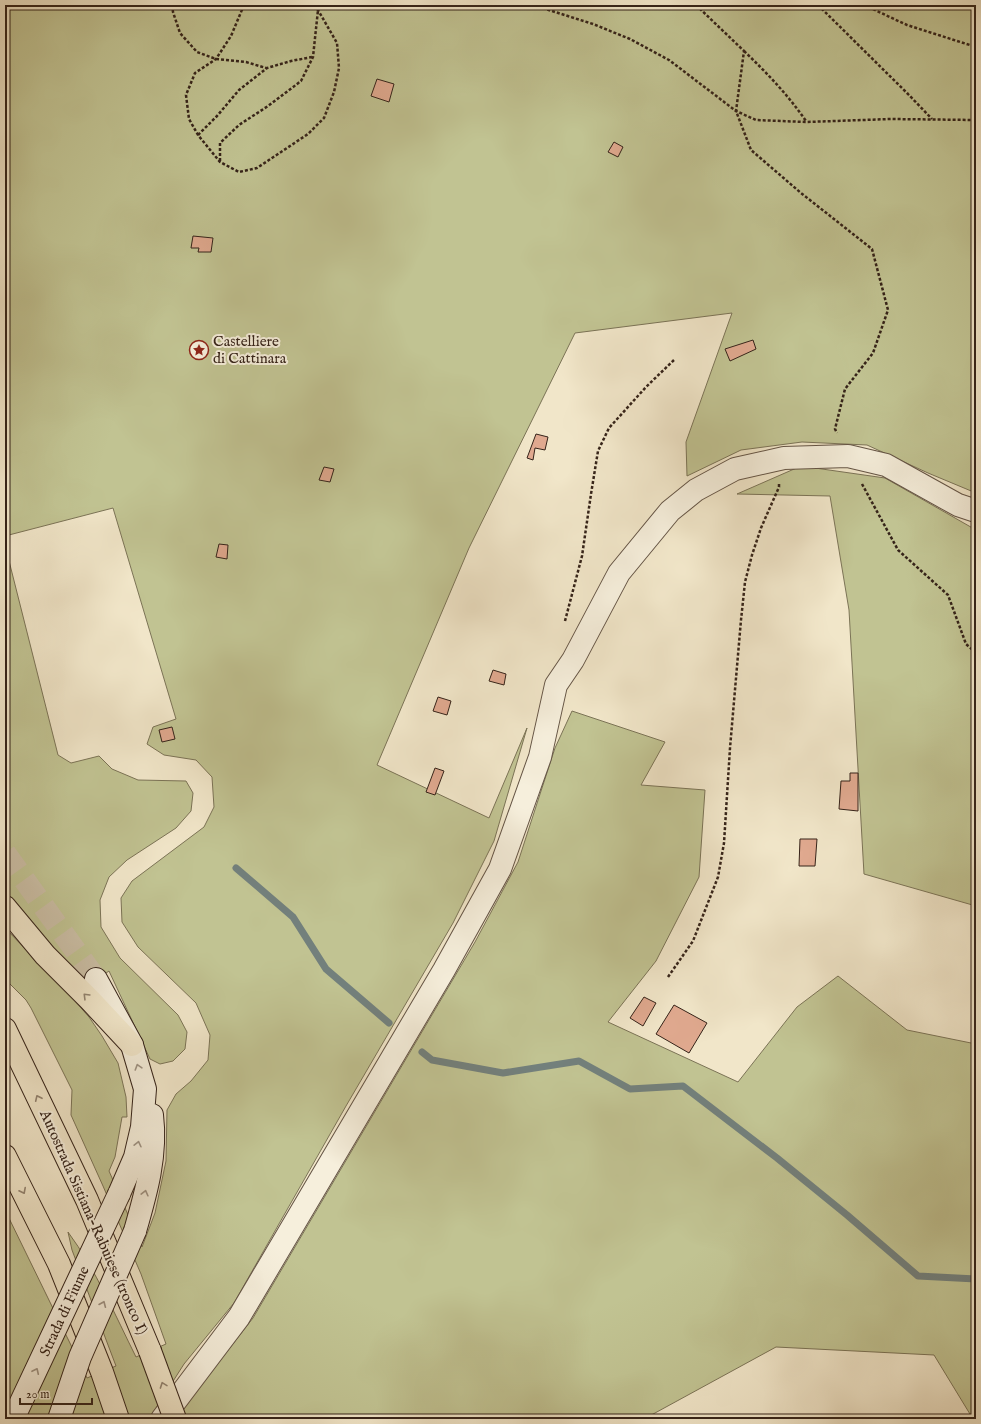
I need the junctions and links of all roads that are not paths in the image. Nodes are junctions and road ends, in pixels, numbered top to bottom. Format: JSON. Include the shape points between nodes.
{"nodes":[{"id":1,"x":976,"y":511,"type":"edge"},
{"id":2,"x":5,"y":907,"type":"edge"},
{"id":3,"x":96,"y":979,"type":"tunnel mouth"},
{"id":4,"x":5,"y":1029,"type":"edge"},
{"id":5,"x":132,"y":1045,"type":"junction"},
{"id":6,"x":145,"y":1089,"type":"junction"},
{"id":7,"x":5,"y":1156,"type":"edge"},
{"id":8,"x":13,"y":1419,"type":"edge"},
{"id":9,"x":59,"y":1419,"type":"edge"},
{"id":10,"x":118,"y":1419,"type":"edge"},
{"id":11,"x":162,"y":1419,"type":"edge"},
{"id":12,"x":175,"y":1419,"type":"edge"}],
"edges":[{"from":1,"to":11,"type":"street","via":[[958,505],[886,465],[848,456],[784,458],[735,469],[696,490],[670,511],[619,573],[573,660],[556,685],[540,757],[500,868],[444,970],[239,1317]]},
{"from":5,"to":2,"type":"highway","one_way":true,"via":[[45,955]]},
{"from":3,"to":5,"type":"street","name":"Strada di Fiume"},
{"from":12,"to":4,"type":"highway","name":"Autostrada Sistiana-Rabuiese (tronco I)","one_way":true,"bridge":true,"via":[[150,1351],[87,1200]]},
{"from":6,"to":5,"type":"street","name":"Strada di Fiume","one_way":true},
{"from":8,"to":6,"type":"street","name":"Strada di Fiume","one_way":true,"bridge":true,"via":[[135,1157],[142,1127]]},
{"from":9,"to":6,"type":"street","one_way":true,"bridge":true,"via":[[80,1357],[135,1231],[146,1191],[154,1140],[152,1116]]},
{"from":7,"to":10,"type":"highway","one_way":true,"via":[[59,1264]]}]}
